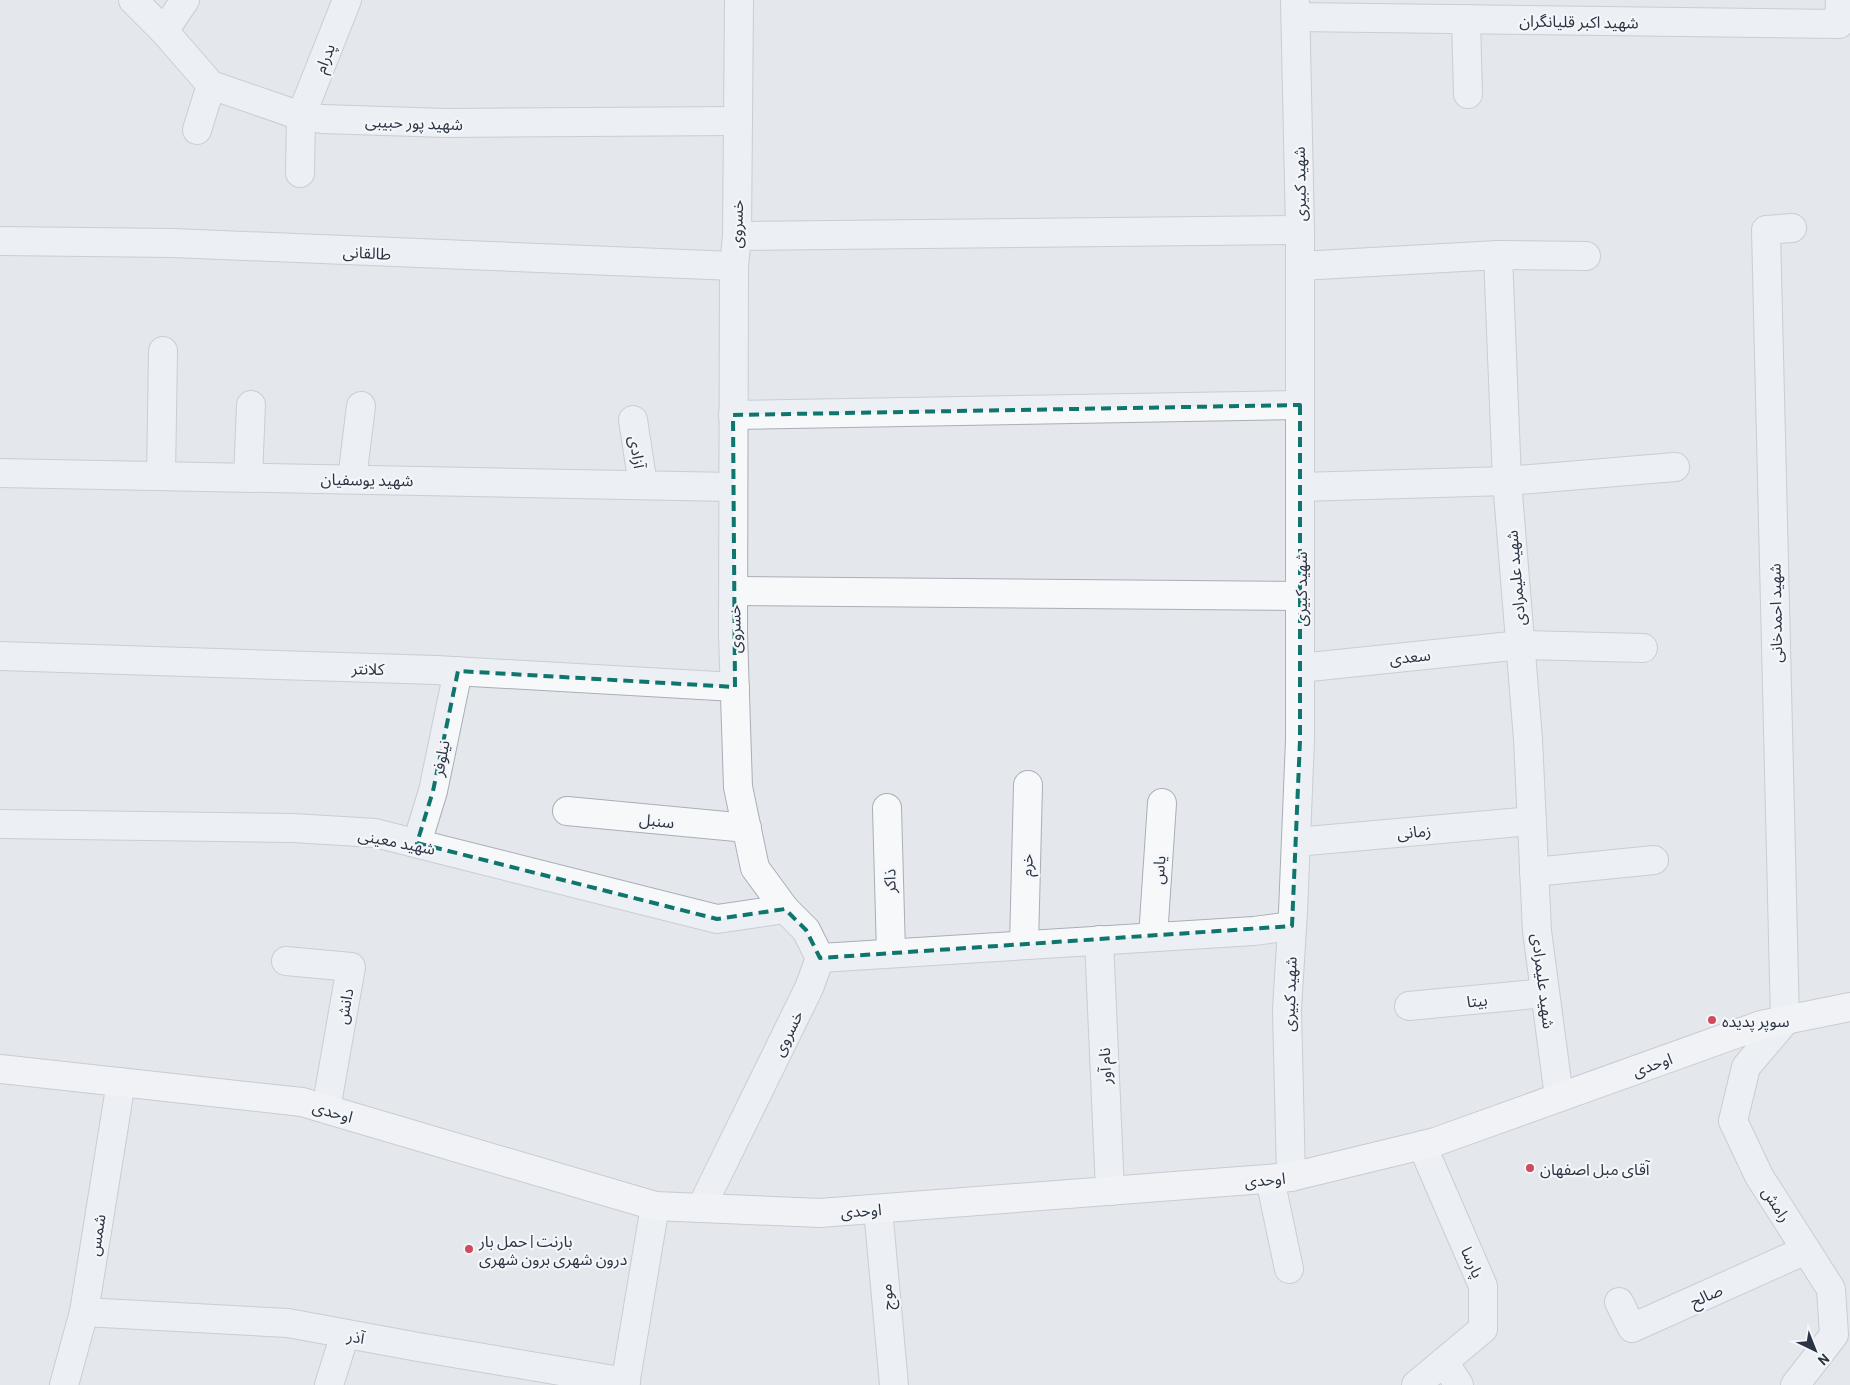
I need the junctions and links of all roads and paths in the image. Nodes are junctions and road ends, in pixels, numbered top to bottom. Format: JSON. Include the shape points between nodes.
{"nodes":[{"id":1,"x":133,"y":0,"type":"edge"},
{"id":2,"x":185,"y":0,"type":"edge"},
{"id":3,"x":347,"y":0,"type":"edge"},
{"id":4,"x":739,"y":0,"type":"edge"},
{"id":5,"x":1840,"y":0,"type":"edge"},
{"id":6,"x":1295,"y":8,"type":"edge"},
{"id":7,"x":1466,"y":20,"type":"junction"},
{"id":8,"x":164,"y":31,"type":"junction"},
{"id":9,"x":211,"y":85,"type":"junction"},
{"id":10,"x":1468,"y":94,"type":"dead end"},
{"id":11,"x":301,"y":116,"type":"junction"},
{"id":12,"x":738,"y":122,"type":"junction"},
{"id":13,"x":197,"y":130,"type":"dead end"},
{"id":14,"x":300,"y":172,"type":"dead end"},
{"id":15,"x":1792,"y":228,"type":"dead end"},
{"id":16,"x":1300,"y":230,"type":"junction"},
{"id":17,"x":737,"y":236,"type":"junction"},
{"id":18,"x":0,"y":241,"type":"edge"},
{"id":19,"x":1498,"y":255,"type":"junction"},
{"id":20,"x":1586,"y":256,"type":"dead end"},
{"id":21,"x":734,"y":266,"type":"junction"},
{"id":22,"x":1300,"y":266,"type":"junction"},
{"id":23,"x":163,"y":351,"type":"dead end"},
{"id":24,"x":251,"y":405,"type":"dead end"},
{"id":25,"x":1300,"y":405,"type":"junction"},
{"id":26,"x":361,"y":406,"type":"dead end"},
{"id":27,"x":733,"y":415,"type":"junction"},
{"id":28,"x":633,"y":420,"type":"dead end"},
{"id":29,"x":1675,"y":467,"type":"dead end"},
{"id":30,"x":0,"y":474,"type":"edge"},
{"id":31,"x":161,"y":476,"type":"junction"},
{"id":32,"x":248,"y":477,"type":"junction"},
{"id":33,"x":352,"y":479,"type":"junction"},
{"id":34,"x":1507,"y":481,"type":"junction"},
{"id":35,"x":643,"y":485,"type":"junction"},
{"id":36,"x":733,"y":487,"type":"junction"},
{"id":37,"x":1300,"y":487,"type":"junction"},
{"id":38,"x":734,"y":592,"type":"junction"},
{"id":39,"x":1300,"y":596,"type":"junction"},
{"id":40,"x":1521,"y":645,"type":"junction"},
{"id":41,"x":1643,"y":648,"type":"dead end"},
{"id":42,"x":0,"y":656,"type":"edge"},
{"id":43,"x":1300,"y":668,"type":"junction"},
{"id":44,"x":458,"y":671,"type":"junction"},
{"id":45,"x":735,"y":687,"type":"junction"},
{"id":46,"x":1028,"y":785,"type":"dead end"},
{"id":47,"x":1162,"y":803,"type":"dead end"},
{"id":48,"x":887,"y":808,"type":"dead end"},
{"id":49,"x":567,"y":811,"type":"dead end"},
{"id":50,"x":1532,"y":821,"type":"junction"},
{"id":51,"x":0,"y":824,"type":"edge"},
{"id":52,"x":747,"y":828,"type":"junction"},
{"id":53,"x":1296,"y":842,"type":"junction"},
{"id":54,"x":417,"y":843,"type":"junction"},
{"id":55,"x":1654,"y":860,"type":"dead end"},
{"id":56,"x":1534,"y":872,"type":"junction"},
{"id":57,"x":785,"y":909,"type":"junction"},
{"id":58,"x":1292,"y":926,"type":"junction"},
{"id":59,"x":1153,"y":937,"type":"junction"},
{"id":60,"x":1099,"y":940,"type":"junction"},
{"id":61,"x":1024,"y":945,"type":"junction"},
{"id":62,"x":891,"y":953,"type":"junction"},
{"id":63,"x":820,"y":958,"type":"junction"},
{"id":64,"x":286,"y":961,"type":"dead end"},
{"id":65,"x":1545,"y":993,"type":"junction"},
{"id":66,"x":1409,"y":1006,"type":"dead end"},
{"id":67,"x":1850,"y":1007,"type":"edge"},
{"id":68,"x":1785,"y":1021,"type":"junction"},
{"id":69,"x":0,"y":1070,"type":"edge"},
{"id":70,"x":121,"y":1082,"type":"junction"},
{"id":71,"x":1559,"y":1097,"type":"junction"},
{"id":72,"x":326,"y":1109,"type":"junction"},
{"id":73,"x":1422,"y":1145,"type":"junction"},
{"id":74,"x":1280,"y":1178,"type":"junction"},
{"id":75,"x":1110,"y":1191,"type":"junction"},
{"id":76,"x":655,"y":1206,"type":"junction"},
{"id":77,"x":701,"y":1208,"type":"junction"},
{"id":78,"x":878,"y":1209,"type":"junction"},
{"id":79,"x":1806,"y":1250,"type":"junction"},
{"id":80,"x":1289,"y":1269,"type":"dead end"},
{"id":81,"x":1619,"y":1302,"type":"dead end"},
{"id":82,"x":84,"y":1312,"type":"junction"},
{"id":83,"x":345,"y":1334,"type":"junction"},
{"id":84,"x":1444,"y":1362,"type":"junction"},
{"id":85,"x":625,"y":1383,"type":"edge"},
{"id":86,"x":64,"y":1385,"type":"edge"},
{"id":87,"x":329,"y":1385,"type":"edge"},
{"id":88,"x":894,"y":1385,"type":"edge"},
{"id":89,"x":1416,"y":1385,"type":"edge"},
{"id":90,"x":1459,"y":1385,"type":"edge"},
{"id":91,"x":1795,"y":1385,"type":"edge"}],
"edges":[{"from":1,"to":8,"type":"street","name":"شهید پور حبیبی"},
{"from":2,"to":8,"type":"street"},
{"from":3,"to":11,"type":"street","name":"پدرام"},
{"from":4,"to":12,"type":"street","name":"خسروی"},
{"from":5,"to":7,"type":"street","name":"شهید اکبر قلیانگران","via":[[1839,24]]},
{"from":6,"to":7,"type":"street","name":"شهید اکبر قلیانگران"},
{"from":6,"to":16,"type":"street","name":"شهید کبیری"},
{"from":7,"to":10,"type":"street"},
{"from":8,"to":9,"type":"street","name":"شهید پور حبیبی"},
{"from":9,"to":11,"type":"street","name":"شهید پور حبیبی"},
{"from":9,"to":13,"type":"street"},
{"from":11,"to":12,"type":"street","name":"شهید پور حبیبی","via":[[446,123]]},
{"from":11,"to":14,"type":"street"},
{"from":12,"to":17,"type":"street","name":"خسروی"},
{"from":15,"to":68,"type":"street","name":"شهید احمدخانی","via":[[1766,230]]},
{"from":16,"to":17,"type":"street"},
{"from":16,"to":22,"type":"street","name":"شهید کبیری"},
{"from":17,"to":21,"type":"street","name":"خسروی"},
{"from":18,"to":21,"type":"street","name":"طالقانی","via":[[173,243]]},
{"from":19,"to":20,"type":"street"},
{"from":19,"to":22,"type":"street"},
{"from":19,"to":34,"type":"street","name":"شهید علیمرادی"},
{"from":21,"to":27,"type":"street","name":"خسروی"},
{"from":22,"to":25,"type":"street","name":"شهید کبیری"},
{"from":23,"to":31,"type":"street"},
{"from":24,"to":32,"type":"street"},
{"from":25,"to":27,"type":"street"},
{"from":25,"to":37,"type":"street","name":"شهید کبیری"},
{"from":26,"to":33,"type":"street"},
{"from":27,"to":36,"type":"street","name":"خسروی"},
{"from":28,"to":35,"type":"street","name":"آزادی"},
{"from":29,"to":34,"type":"street"},
{"from":30,"to":31,"type":"street","name":"شهید یوسفیان"},
{"from":31,"to":32,"type":"street","name":"شهید یوسفیان"},
{"from":32,"to":33,"type":"street","name":"شهید یوسفیان"},
{"from":33,"to":35,"type":"street","name":"شهید یوسفیان"},
{"from":34,"to":37,"type":"street"},
{"from":34,"to":40,"type":"street","name":"شهید علیمرادی"},
{"from":35,"to":36,"type":"street","name":"شهید یوسفیان"},
{"from":36,"to":38,"type":"street","name":"خسروی"},
{"from":37,"to":39,"type":"street","name":"شهید کبیری"},
{"from":38,"to":39,"type":"street"},
{"from":38,"to":45,"type":"street","name":"خسروی"},
{"from":39,"to":43,"type":"street","name":"شهید کبیری"},
{"from":40,"to":41,"type":"street","name":"سعدی"},
{"from":40,"to":43,"type":"street","name":"سعدی"},
{"from":40,"to":50,"type":"street","name":"شهید علیمرادی"},
{"from":42,"to":44,"type":"street","name":"کلانتر"},
{"from":43,"to":53,"type":"street","name":"شهید کبیری"},
{"from":44,"to":45,"type":"street","name":"کلانتر"},
{"from":44,"to":54,"type":"street","name":"نیلوفر","via":[[433,791]]},
{"from":45,"to":52,"type":"street","name":"خسروی","via":[[738,786]]},
{"from":46,"to":61,"type":"street","name":"خرم"},
{"from":47,"to":59,"type":"street","name":"یاس"},
{"from":48,"to":62,"type":"street","name":"ذاکر"},
{"from":49,"to":52,"type":"street","name":"سنبل"},
{"from":50,"to":53,"type":"street","name":"زمانی"},
{"from":50,"to":56,"type":"street","name":"شهید علیمرادی"},
{"from":51,"to":54,"type":"street","name":"شهید معینی","via":[[293,828],[375,833]]},
{"from":52,"to":57,"type":"street","name":"خسروی","via":[[754,868]]},
{"from":53,"to":58,"type":"street","name":"شهید کبیری"},
{"from":54,"to":57,"type":"street","name":"شهید معینی","via":[[717,919]]},
{"from":55,"to":56,"type":"street"},
{"from":56,"to":65,"type":"street","name":"شهید علیمرادی"},
{"from":57,"to":63,"type":"street","name":"خسروی","via":[[806,930]]},
{"from":58,"to":59,"type":"street"},
{"from":58,"to":74,"type":"street","name":"شهید کبیری"},
{"from":59,"to":60,"type":"street"},
{"from":60,"to":61,"type":"street"},
{"from":60,"to":75,"type":"street","name":"نام آور"},
{"from":61,"to":62,"type":"street"},
{"from":62,"to":63,"type":"street"},
{"from":63,"to":77,"type":"street","name":"خسروی","via":[[809,988]]},
{"from":64,"to":72,"type":"street","name":"دانش","via":[[351,967]]},
{"from":65,"to":66,"type":"street","name":"بیتا"},
{"from":65,"to":71,"type":"street","name":"شهید علیمرادی"},
{"from":67,"to":68,"type":"main road","name":"اوحدی"},
{"from":68,"to":71,"type":"main road","name":"اوحدی","via":[[1761,1025]]},
{"from":68,"to":79,"type":"street","name":"رامش","via":[[1746,1067],[1733,1121],[1759,1176]]},
{"from":69,"to":70,"type":"main road","name":"اوحدی"},
{"from":70,"to":72,"type":"main road","name":"اوحدی","via":[[302,1102]]},
{"from":70,"to":82,"type":"street","name":"شمس"},
{"from":71,"to":73,"type":"main road","name":"اوحدی"},
{"from":72,"to":76,"type":"main road","name":"اوحدی"},
{"from":73,"to":74,"type":"main road","name":"اوحدی"},
{"from":73,"to":84,"type":"street","name":"پارسا","via":[[1483,1286],[1483,1329]]},
{"from":74,"to":75,"type":"main road","name":"اوحدی"},
{"from":74,"to":80,"type":"street","name":"شهید کبیری"},
{"from":75,"to":78,"type":"main road","name":"اوحدی"},
{"from":76,"to":77,"type":"main road","name":"اوحدی"},
{"from":76,"to":85,"type":"street"},
{"from":77,"to":78,"type":"main road","name":"اوحدی","via":[[820,1213]]},
{"from":78,"to":88,"type":"street","name":"موج"},
{"from":79,"to":81,"type":"street","name":"صالح","via":[[1632,1328]]},
{"from":79,"to":91,"type":"street","name":"رامش","via":[[1831,1289],[1834,1335]]},
{"from":82,"to":83,"type":"street","name":"آذر","via":[[288,1323]]},
{"from":82,"to":86,"type":"street","name":"شمس"},
{"from":83,"to":85,"type":"street","name":"آذر"},
{"from":83,"to":87,"type":"street"},
{"from":84,"to":89,"type":"street","name":"پارسا"},
{"from":84,"to":90,"type":"street"}]}
